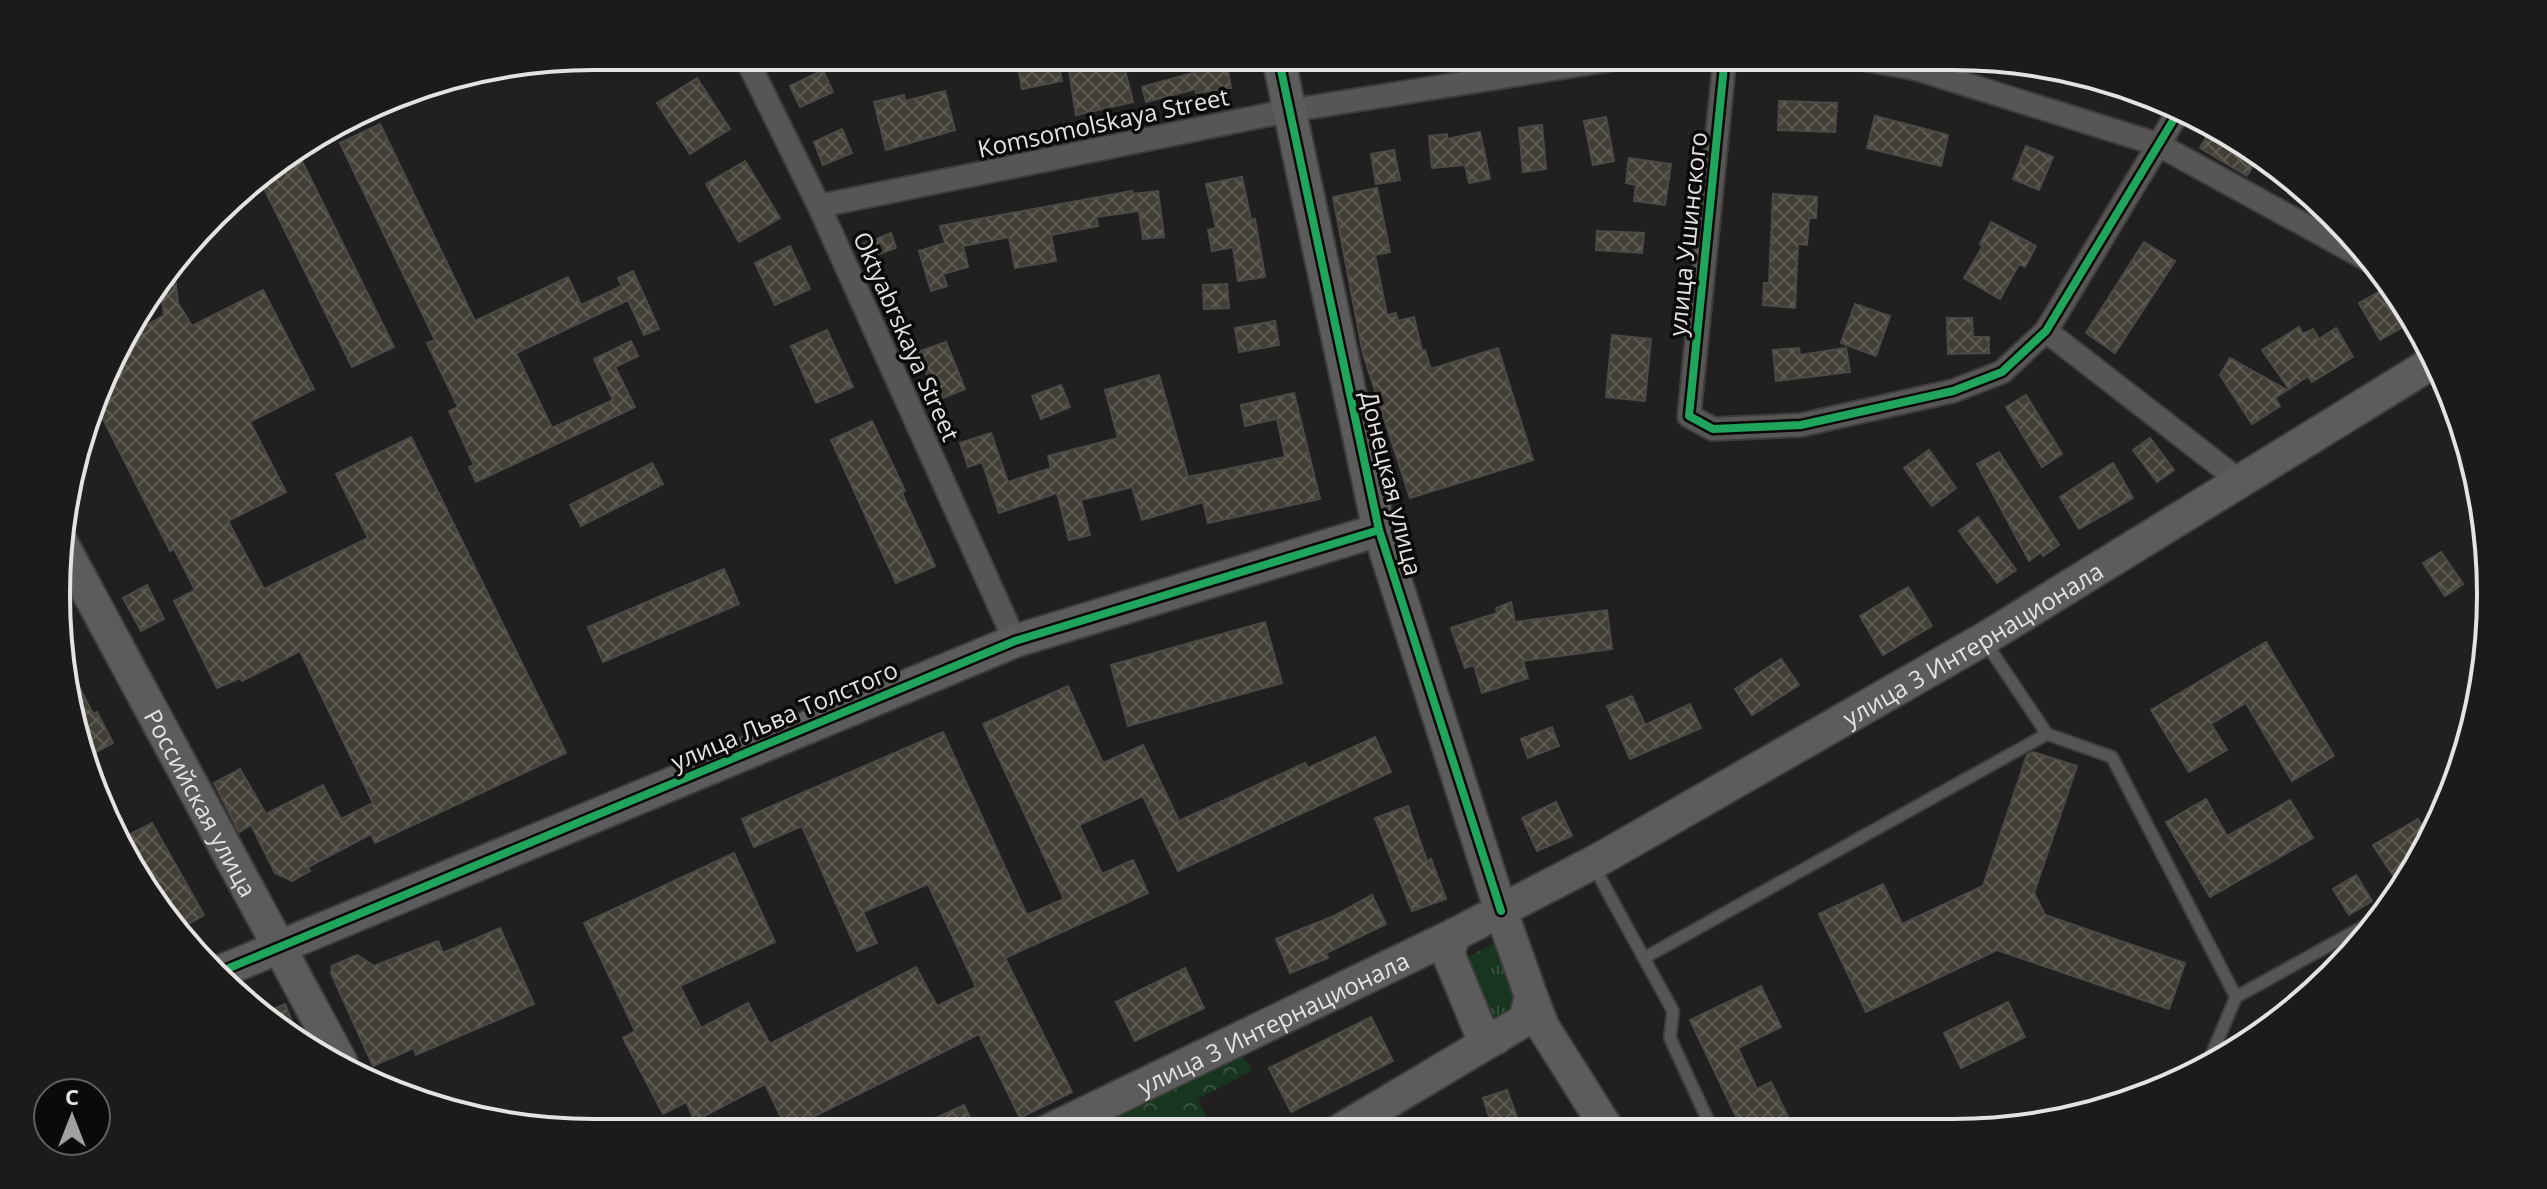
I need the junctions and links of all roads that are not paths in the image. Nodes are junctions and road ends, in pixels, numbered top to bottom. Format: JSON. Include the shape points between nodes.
{"nodes":[{"id":1,"x":752,"y":70,"type":"edge"},
{"id":2,"x":1280,"y":70,"type":"edge"},
{"id":3,"x":1546,"y":70,"type":"edge"},
{"id":4,"x":1724,"y":70,"type":"edge"},
{"id":5,"x":1920,"y":70,"type":"edge"},
{"id":6,"x":1287,"y":111,"type":"junction"},
{"id":7,"x":2173,"y":119,"type":"edge"},
{"id":8,"x":2157,"y":144,"type":"junction"},
{"id":9,"x":819,"y":206,"type":"junction"},
{"id":10,"x":2345,"y":247,"type":"edge"},
{"id":11,"x":2046,"y":331,"type":"junction"},
{"id":12,"x":2425,"y":367,"type":"edge"},
{"id":13,"x":2241,"y":482,"type":"junction"},
{"id":14,"x":1379,"y":530,"type":"junction"},
{"id":15,"x":71,"y":561,"type":"edge"},
{"id":16,"x":1984,"y":639,"type":"junction"},
{"id":17,"x":1015,"y":641,"type":"junction"},
{"id":18,"x":2047,"y":734,"type":"junction"},
{"id":19,"x":1593,"y":863,"type":"junction"},
{"id":20,"x":1501,"y":911,"type":"junction"},
{"id":21,"x":2354,"y":932,"type":"edge"},
{"id":22,"x":1454,"y":935,"type":"junction"},
{"id":23,"x":279,"y":946,"type":"junction"},
{"id":24,"x":1644,"y":958,"type":"junction"},
{"id":25,"x":228,"y":968,"type":"edge"},
{"id":26,"x":2236,"y":997,"type":"junction"},
{"id":27,"x":1533,"y":1014,"type":"junction"},
{"id":28,"x":1496,"y":1038,"type":"junction"},
{"id":29,"x":335,"y":1050,"type":"edge"},
{"id":30,"x":2214,"y":1050,"type":"edge"},
{"id":31,"x":1073,"y":1119,"type":"edge"},
{"id":32,"x":1359,"y":1119,"type":"edge"},
{"id":33,"x":1601,"y":1119,"type":"edge"},
{"id":34,"x":1707,"y":1119,"type":"edge"}],
"edges":[{"from":1,"to":9,"type":"street","name":"Oktyabrskaya Street"},
{"from":2,"to":6,"type":"main road","name":"Донецкая улица"},
{"from":3,"to":6,"type":"street","name":"Komsomolskaya Street"},
{"from":4,"to":11,"type":"street","name":"улица Ушинского","via":[[1689,416],[1713,429],[1801,425],[1895,406],[2002,372]]},
{"from":5,"to":8,"type":"street"},
{"from":6,"to":9,"type":"street","name":"Komsomolskaya Street"},
{"from":6,"to":14,"type":"main road","name":"Донецкая улица"},
{"from":7,"to":8,"type":"street"},
{"from":8,"to":10,"type":"street"},
{"from":8,"to":11,"type":"street"},
{"from":9,"to":17,"type":"street","name":"Oktyabrskaya Street"},
{"from":11,"to":13,"type":"street"},
{"from":12,"to":13,"type":"main road","name":"улица 3 Интернационала"},
{"from":13,"to":16,"type":"main road","name":"улица 3 Интернационала"},
{"from":14,"to":17,"type":"main road","name":"улица Льва Толстого"},
{"from":14,"to":20,"type":"main road","name":"Донецкая улица"},
{"from":15,"to":23,"type":"main road","name":"Российская улица"},
{"from":16,"to":18,"type":"lane"},
{"from":16,"to":19,"type":"main road","name":"улица 3 Интернационала"},
{"from":17,"to":23,"type":"main road","name":"улица Льва Толстого"},
{"from":18,"to":24,"type":"lane"},
{"from":18,"to":26,"type":"lane","via":[[2112,757]]},
{"from":19,"to":20,"type":"main road","name":"улица 3 Интернационала"},
{"from":19,"to":24,"type":"lane"},
{"from":20,"to":22,"type":"main road","name":"улица 3 Интернационала"},
{"from":20,"to":27,"type":"main road"},
{"from":21,"to":26,"type":"lane"},
{"from":22,"to":28,"type":"main road","via":[[1448,953],[1480,1031]]},
{"from":22,"to":31,"type":"main road","name":"улица 3 Интернационала"},
{"from":23,"to":25,"type":"main road","name":"улица Льва Толстого"},
{"from":23,"to":29,"type":"main road","name":"Российская улица"},
{"from":24,"to":34,"type":"lane","via":[[1673,1011],[1670,1038]]},
{"from":26,"to":30,"type":"lane"},
{"from":27,"to":28,"type":"main road"},
{"from":27,"to":33,"type":"main road"},
{"from":28,"to":32,"type":"main road"}]}
